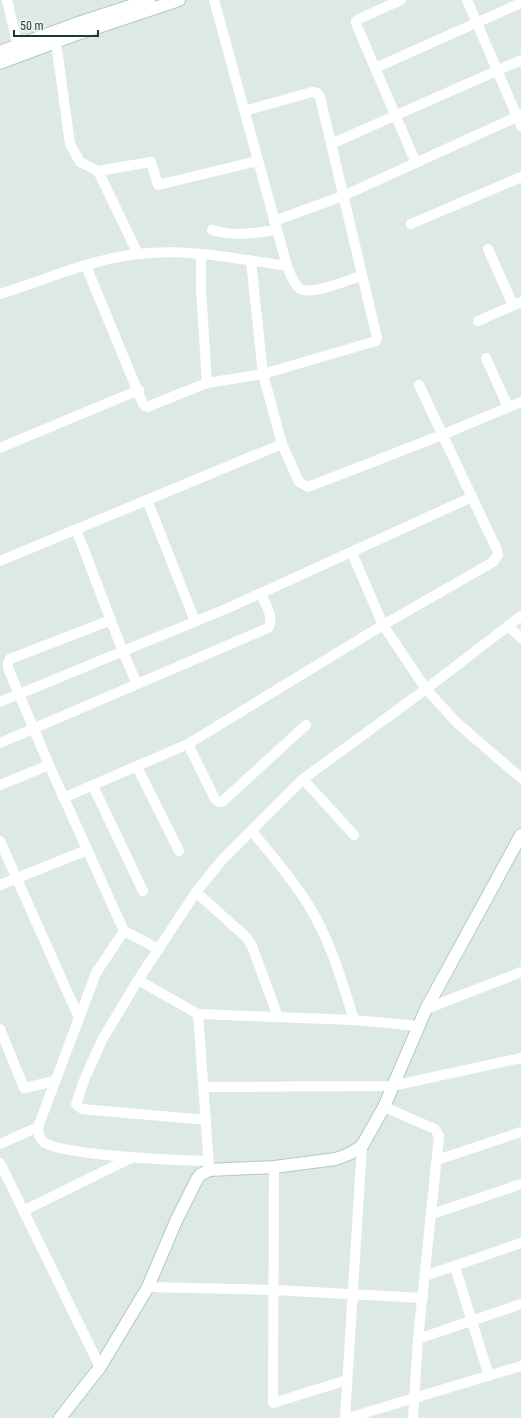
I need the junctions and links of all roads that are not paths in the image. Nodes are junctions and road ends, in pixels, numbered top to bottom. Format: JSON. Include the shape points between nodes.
{"nodes":[{"id":1,"x":6,"y":0,"type":"edge"},
{"id":2,"x":150,"y":0,"type":"edge"},
{"id":3,"x":179,"y":0,"type":"edge"},
{"id":4,"x":214,"y":0,"type":"edge"},
{"id":5,"x":401,"y":0,"type":"edge"},
{"id":6,"x":467,"y":0,"type":"edge"},
{"id":7,"x":521,"y":3,"type":"edge"},
{"id":8,"x":476,"y":22,"type":"junction"},
{"id":9,"x":56,"y":42,"type":"junction"},
{"id":10,"x":18,"y":50,"type":"junction"},
{"id":11,"x":0,"y":52,"type":"edge"},
{"id":12,"x":521,"y":60,"type":"edge"},
{"id":13,"x":0,"y":63,"type":"edge"},
{"id":14,"x":376,"y":68,"type":"junction"},
{"id":15,"x":497,"y":71,"type":"junction"},
{"id":16,"x":244,"y":111,"type":"junction"},
{"id":17,"x":396,"y":116,"type":"junction"},
{"id":18,"x":520,"y":119,"type":"edge"},
{"id":19,"x":331,"y":144,"type":"junction"},
{"id":20,"x":258,"y":162,"type":"junction"},
{"id":21,"x":416,"y":163,"type":"junction"},
{"id":22,"x":98,"y":171,"type":"junction"},
{"id":23,"x":521,"y":177,"type":"edge"},
{"id":24,"x":343,"y":196,"type":"junction"},
{"id":25,"x":411,"y":224,"type":"dead end"},
{"id":26,"x":276,"y":226,"type":"junction"},
{"id":27,"x":212,"y":230,"type":"dead end"},
{"id":28,"x":488,"y":249,"type":"dead end"},
{"id":29,"x":138,"y":254,"type":"junction"},
{"id":30,"x":202,"y":254,"type":"junction"},
{"id":31,"x":251,"y":261,"type":"junction"},
{"id":32,"x":86,"y":266,"type":"junction"},
{"id":33,"x":287,"y":266,"type":"junction"},
{"id":34,"x":361,"y":276,"type":"junction"},
{"id":35,"x":0,"y":294,"type":"edge"},
{"id":36,"x":517,"y":304,"type":"edge"},
{"id":37,"x":478,"y":321,"type":"dead end"},
{"id":38,"x":486,"y":358,"type":"dead end"},
{"id":39,"x":263,"y":374,"type":"junction"},
{"id":40,"x":207,"y":383,"type":"junction"},
{"id":41,"x":419,"y":386,"type":"dead end"},
{"id":42,"x":139,"y":390,"type":"junction"},
{"id":43,"x":521,"y":402,"type":"edge"},
{"id":44,"x":508,"y":407,"type":"junction"},
{"id":45,"x":442,"y":435,"type":"junction"},
{"id":46,"x":282,"y":444,"type":"junction"},
{"id":47,"x":0,"y":448,"type":"edge"},
{"id":48,"x":472,"y":497,"type":"junction"},
{"id":49,"x":147,"y":500,"type":"junction"},
{"id":50,"x":76,"y":529,"type":"junction"},
{"id":51,"x":352,"y":553,"type":"junction"},
{"id":52,"x":0,"y":561,"type":"edge"},
{"id":53,"x":260,"y":593,"type":"junction"},
{"id":54,"x":521,"y":616,"type":"edge"},
{"id":55,"x":111,"y":620,"type":"junction"},
{"id":56,"x":195,"y":621,"type":"junction"},
{"id":57,"x":383,"y":625,"type":"junction"},
{"id":58,"x":508,"y":626,"type":"junction"},
{"id":59,"x":521,"y":638,"type":"edge"},
{"id":60,"x":123,"y":652,"type":"junction"},
{"id":61,"x":137,"y":684,"type":"junction"},
{"id":62,"x":426,"y":689,"type":"junction"},
{"id":63,"x":19,"y":694,"type":"junction"},
{"id":64,"x":0,"y":702,"type":"edge"},
{"id":65,"x":306,"y":725,"type":"dead end"},
{"id":66,"x":34,"y":729,"type":"junction"},
{"id":67,"x":0,"y":743,"type":"edge"},
{"id":68,"x":188,"y":744,"type":"junction"},
{"id":69,"x":49,"y":765,"type":"junction"},
{"id":70,"x":137,"y":767,"type":"junction"},
{"id":71,"x":521,"y":778,"type":"edge"},
{"id":72,"x":303,"y":779,"type":"junction"},
{"id":73,"x":0,"y":785,"type":"edge"},
{"id":74,"x":93,"y":786,"type":"junction"},
{"id":75,"x":63,"y":798,"type":"junction"},
{"id":76,"x":252,"y":831,"type":"junction"},
{"id":77,"x":354,"y":835,"type":"dead end"},
{"id":78,"x":521,"y":835,"type":"edge"},
{"id":79,"x":0,"y":841,"type":"edge"},
{"id":80,"x":87,"y":850,"type":"junction"},
{"id":81,"x":179,"y":851,"type":"dead end"},
{"id":82,"x":17,"y":878,"type":"junction"},
{"id":83,"x":0,"y":885,"type":"edge"},
{"id":84,"x":143,"y":891,"type":"dead end"},
{"id":85,"x":196,"y":892,"type":"junction"},
{"id":86,"x":124,"y":931,"type":"junction"},
{"id":87,"x":159,"y":949,"type":"junction"},
{"id":88,"x":521,"y":972,"type":"edge"},
{"id":89,"x":138,"y":980,"type":"junction"},
{"id":90,"x":426,"y":1009,"type":"junction"},
{"id":91,"x":198,"y":1014,"type":"junction"},
{"id":92,"x":278,"y":1017,"type":"junction"},
{"id":93,"x":79,"y":1018,"type":"junction"},
{"id":94,"x":354,"y":1020,"type":"junction"},
{"id":95,"x":418,"y":1026,"type":"junction"},
{"id":96,"x":0,"y":1029,"type":"edge"},
{"id":97,"x":521,"y":1058,"type":"edge"},
{"id":98,"x":55,"y":1081,"type":"junction"},
{"id":99,"x":392,"y":1086,"type":"junction"},
{"id":100,"x":204,"y":1087,"type":"junction"},
{"id":101,"x":384,"y":1107,"type":"junction"},
{"id":102,"x":206,"y":1120,"type":"junction"},
{"id":103,"x":38,"y":1127,"type":"junction"},
{"id":104,"x":521,"y":1132,"type":"edge"},
{"id":105,"x":0,"y":1144,"type":"edge"},
{"id":106,"x":362,"y":1146,"type":"junction"},
{"id":107,"x":131,"y":1158,"type":"junction"},
{"id":108,"x":437,"y":1160,"type":"junction"},
{"id":109,"x":0,"y":1163,"type":"edge"},
{"id":110,"x":209,"y":1166,"type":"junction"},
{"id":111,"x":274,"y":1167,"type":"junction"},
{"id":112,"x":521,"y":1184,"type":"edge"},
{"id":113,"x":23,"y":1211,"type":"junction"},
{"id":114,"x":432,"y":1214,"type":"junction"},
{"id":115,"x":521,"y":1243,"type":"edge"},
{"id":116,"x":455,"y":1267,"type":"junction"},
{"id":117,"x":425,"y":1276,"type":"junction"},
{"id":118,"x":148,"y":1287,"type":"junction"},
{"id":119,"x":274,"y":1290,"type":"junction"},
{"id":120,"x":352,"y":1294,"type":"junction"},
{"id":121,"x":423,"y":1298,"type":"junction"},
{"id":122,"x":521,"y":1304,"type":"edge"},
{"id":123,"x":471,"y":1321,"type":"junction"},
{"id":124,"x":418,"y":1339,"type":"junction"},
{"id":125,"x":521,"y":1366,"type":"edge"},
{"id":126,"x":100,"y":1367,"type":"junction"},
{"id":127,"x":489,"y":1376,"type":"junction"},
{"id":128,"x":346,"y":1380,"type":"junction"},
{"id":129,"x":415,"y":1397,"type":"junction"},
{"id":130,"x":60,"y":1418,"type":"edge"},
{"id":131,"x":345,"y":1418,"type":"edge"},
{"id":132,"x":348,"y":1418,"type":"edge"},
{"id":133,"x":413,"y":1418,"type":"edge"}],
"edges":[{"from":1,"to":10,"type":"street"},
{"from":2,"to":10,"type":"street"},
{"from":3,"to":9,"type":"street"},
{"from":4,"to":16,"type":"street"},
{"from":5,"to":14,"type":"street","via":[[356,21]]},
{"from":6,"to":8,"type":"street"},
{"from":7,"to":8,"type":"street"},
{"from":8,"to":14,"type":"street"},
{"from":8,"to":15,"type":"street"},
{"from":9,"to":10,"type":"street"},
{"from":9,"to":22,"type":"street","via":[[70,144],[80,162]]},
{"from":10,"to":11,"type":"street"},
{"from":10,"to":13,"type":"street"},
{"from":12,"to":15,"type":"street"},
{"from":14,"to":17,"type":"street"},
{"from":15,"to":17,"type":"street"},
{"from":15,"to":18,"type":"street"},
{"from":16,"to":19,"type":"street","via":[[312,92],[317,93],[320,96]]},
{"from":16,"to":20,"type":"street"},
{"from":17,"to":19,"type":"street"},
{"from":17,"to":21,"type":"street"},
{"from":18,"to":21,"type":"street"},
{"from":19,"to":24,"type":"street"},
{"from":20,"to":22,"type":"street","via":[[158,185],[151,162]]},
{"from":20,"to":26,"type":"street"},
{"from":21,"to":24,"type":"street"},
{"from":22,"to":29,"type":"street"},
{"from":23,"to":25,"type":"street"},
{"from":24,"to":26,"type":"street"},
{"from":24,"to":34,"type":"street"},
{"from":26,"to":27,"type":"street","via":[[239,235]]},
{"from":26,"to":33,"type":"street"},
{"from":28,"to":36,"type":"street"},
{"from":29,"to":30,"type":"street"},
{"from":29,"to":32,"type":"street"},
{"from":30,"to":31,"type":"street"},
{"from":30,"to":40,"type":"street","via":[[201,290]]},
{"from":31,"to":33,"type":"street"},
{"from":31,"to":39,"type":"street"},
{"from":32,"to":35,"type":"street"},
{"from":32,"to":42,"type":"street"},
{"from":33,"to":34,"type":"street","via":[[299,289],[308,293]]},
{"from":34,"to":39,"type":"street","via":[[376,341]]},
{"from":36,"to":37,"type":"street"},
{"from":38,"to":44,"type":"street"},
{"from":39,"to":40,"type":"street"},
{"from":39,"to":46,"type":"street"},
{"from":40,"to":42,"type":"street","via":[[147,407],[143,404]]},
{"from":41,"to":45,"type":"street"},
{"from":42,"to":47,"type":"street"},
{"from":43,"to":44,"type":"street"},
{"from":44,"to":45,"type":"street"},
{"from":45,"to":46,"type":"street","via":[[308,487],[299,482]]},
{"from":45,"to":48,"type":"street"},
{"from":46,"to":49,"type":"street"},
{"from":48,"to":51,"type":"street"},
{"from":48,"to":57,"type":"street","via":[[497,550],[496,559]]},
{"from":49,"to":50,"type":"street"},
{"from":49,"to":56,"type":"street"},
{"from":50,"to":52,"type":"street"},
{"from":50,"to":55,"type":"street"},
{"from":51,"to":53,"type":"street"},
{"from":51,"to":57,"type":"street"},
{"from":53,"to":56,"type":"street"},
{"from":53,"to":61,"type":"street","via":[[271,618],[268,628]]},
{"from":54,"to":58,"type":"street"},
{"from":55,"to":60,"type":"street"},
{"from":55,"to":63,"type":"street","via":[[10,659],[8,668]]},
{"from":56,"to":60,"type":"street"},
{"from":57,"to":62,"type":"street"},
{"from":57,"to":68,"type":"street"},
{"from":58,"to":59,"type":"street"},
{"from":58,"to":62,"type":"street"},
{"from":60,"to":61,"type":"street"},
{"from":60,"to":63,"type":"street"},
{"from":61,"to":66,"type":"street"},
{"from":62,"to":71,"type":"street","via":[[457,723]]},
{"from":62,"to":72,"type":"street"},
{"from":63,"to":64,"type":"street"},
{"from":63,"to":66,"type":"street"},
{"from":65,"to":68,"type":"street","via":[[219,802],[215,799]]},
{"from":66,"to":67,"type":"street"},
{"from":66,"to":69,"type":"street"},
{"from":68,"to":70,"type":"street"},
{"from":69,"to":73,"type":"street"},
{"from":69,"to":75,"type":"street"},
{"from":70,"to":74,"type":"street"},
{"from":70,"to":81,"type":"street"},
{"from":72,"to":76,"type":"street"},
{"from":72,"to":77,"type":"street"},
{"from":74,"to":75,"type":"street"},
{"from":74,"to":84,"type":"street"},
{"from":75,"to":80,"type":"street"},
{"from":76,"to":85,"type":"street","via":[[222,860]]},
{"from":76,"to":94,"type":"street","via":[[299,890],[310,908],[340,970]]},
{"from":78,"to":90,"type":"street"},
{"from":79,"to":82,"type":"street"},
{"from":80,"to":82,"type":"street"},
{"from":80,"to":86,"type":"street"},
{"from":82,"to":83,"type":"street"},
{"from":82,"to":93,"type":"street"},
{"from":85,"to":87,"type":"street"},
{"from":85,"to":92,"type":"street","via":[[246,937],[252,946]]},
{"from":86,"to":87,"type":"street"},
{"from":86,"to":93,"type":"street","via":[[96,973]]},
{"from":87,"to":89,"type":"street"},
{"from":88,"to":90,"type":"street"},
{"from":89,"to":91,"type":"street"},
{"from":89,"to":102,"type":"street","via":[[102,1040],[76,1104],[82,1109]]},
{"from":90,"to":95,"type":"street"},
{"from":91,"to":92,"type":"street"},
{"from":91,"to":100,"type":"street"},
{"from":92,"to":94,"type":"street"},
{"from":93,"to":98,"type":"street"},
{"from":94,"to":95,"type":"street"},
{"from":95,"to":99,"type":"street"},
{"from":96,"to":98,"type":"street","via":[[24,1088]]},
{"from":97,"to":99,"type":"street"},
{"from":98,"to":103,"type":"street"},
{"from":99,"to":100,"type":"street"},
{"from":99,"to":101,"type":"street"},
{"from":100,"to":102,"type":"street"},
{"from":101,"to":106,"type":"street"},
{"from":101,"to":108,"type":"street","via":[[435,1129],[439,1136]]},
{"from":102,"to":110,"type":"street"},
{"from":103,"to":105,"type":"street"},
{"from":103,"to":107,"type":"street","via":[[38,1134],[48,1144],[71,1150]]},
{"from":104,"to":108,"type":"street"},
{"from":106,"to":111,"type":"street","via":[[336,1159]]},
{"from":106,"to":120,"type":"street"},
{"from":107,"to":110,"type":"street"},
{"from":107,"to":113,"type":"street"},
{"from":108,"to":114,"type":"street"},
{"from":109,"to":113,"type":"street"},
{"from":110,"to":111,"type":"street"},
{"from":110,"to":118,"type":"street","via":[[197,1179]]},
{"from":111,"to":119,"type":"street"},
{"from":112,"to":114,"type":"street"},
{"from":113,"to":126,"type":"street"},
{"from":114,"to":117,"type":"street"},
{"from":115,"to":116,"type":"street"},
{"from":116,"to":117,"type":"street"},
{"from":116,"to":123,"type":"street"},
{"from":117,"to":121,"type":"street"},
{"from":118,"to":119,"type":"street"},
{"from":118,"to":126,"type":"street"},
{"from":119,"to":120,"type":"street"},
{"from":119,"to":128,"type":"street","via":[[273,1403]]},
{"from":120,"to":121,"type":"street"},
{"from":120,"to":128,"type":"street"},
{"from":121,"to":124,"type":"street"},
{"from":122,"to":123,"type":"street"},
{"from":123,"to":124,"type":"street"},
{"from":123,"to":127,"type":"street"},
{"from":124,"to":129,"type":"street"},
{"from":125,"to":127,"type":"street"},
{"from":126,"to":130,"type":"street"},
{"from":127,"to":129,"type":"street"},
{"from":128,"to":131,"type":"street"},
{"from":129,"to":132,"type":"street"},
{"from":129,"to":133,"type":"street"}]}
